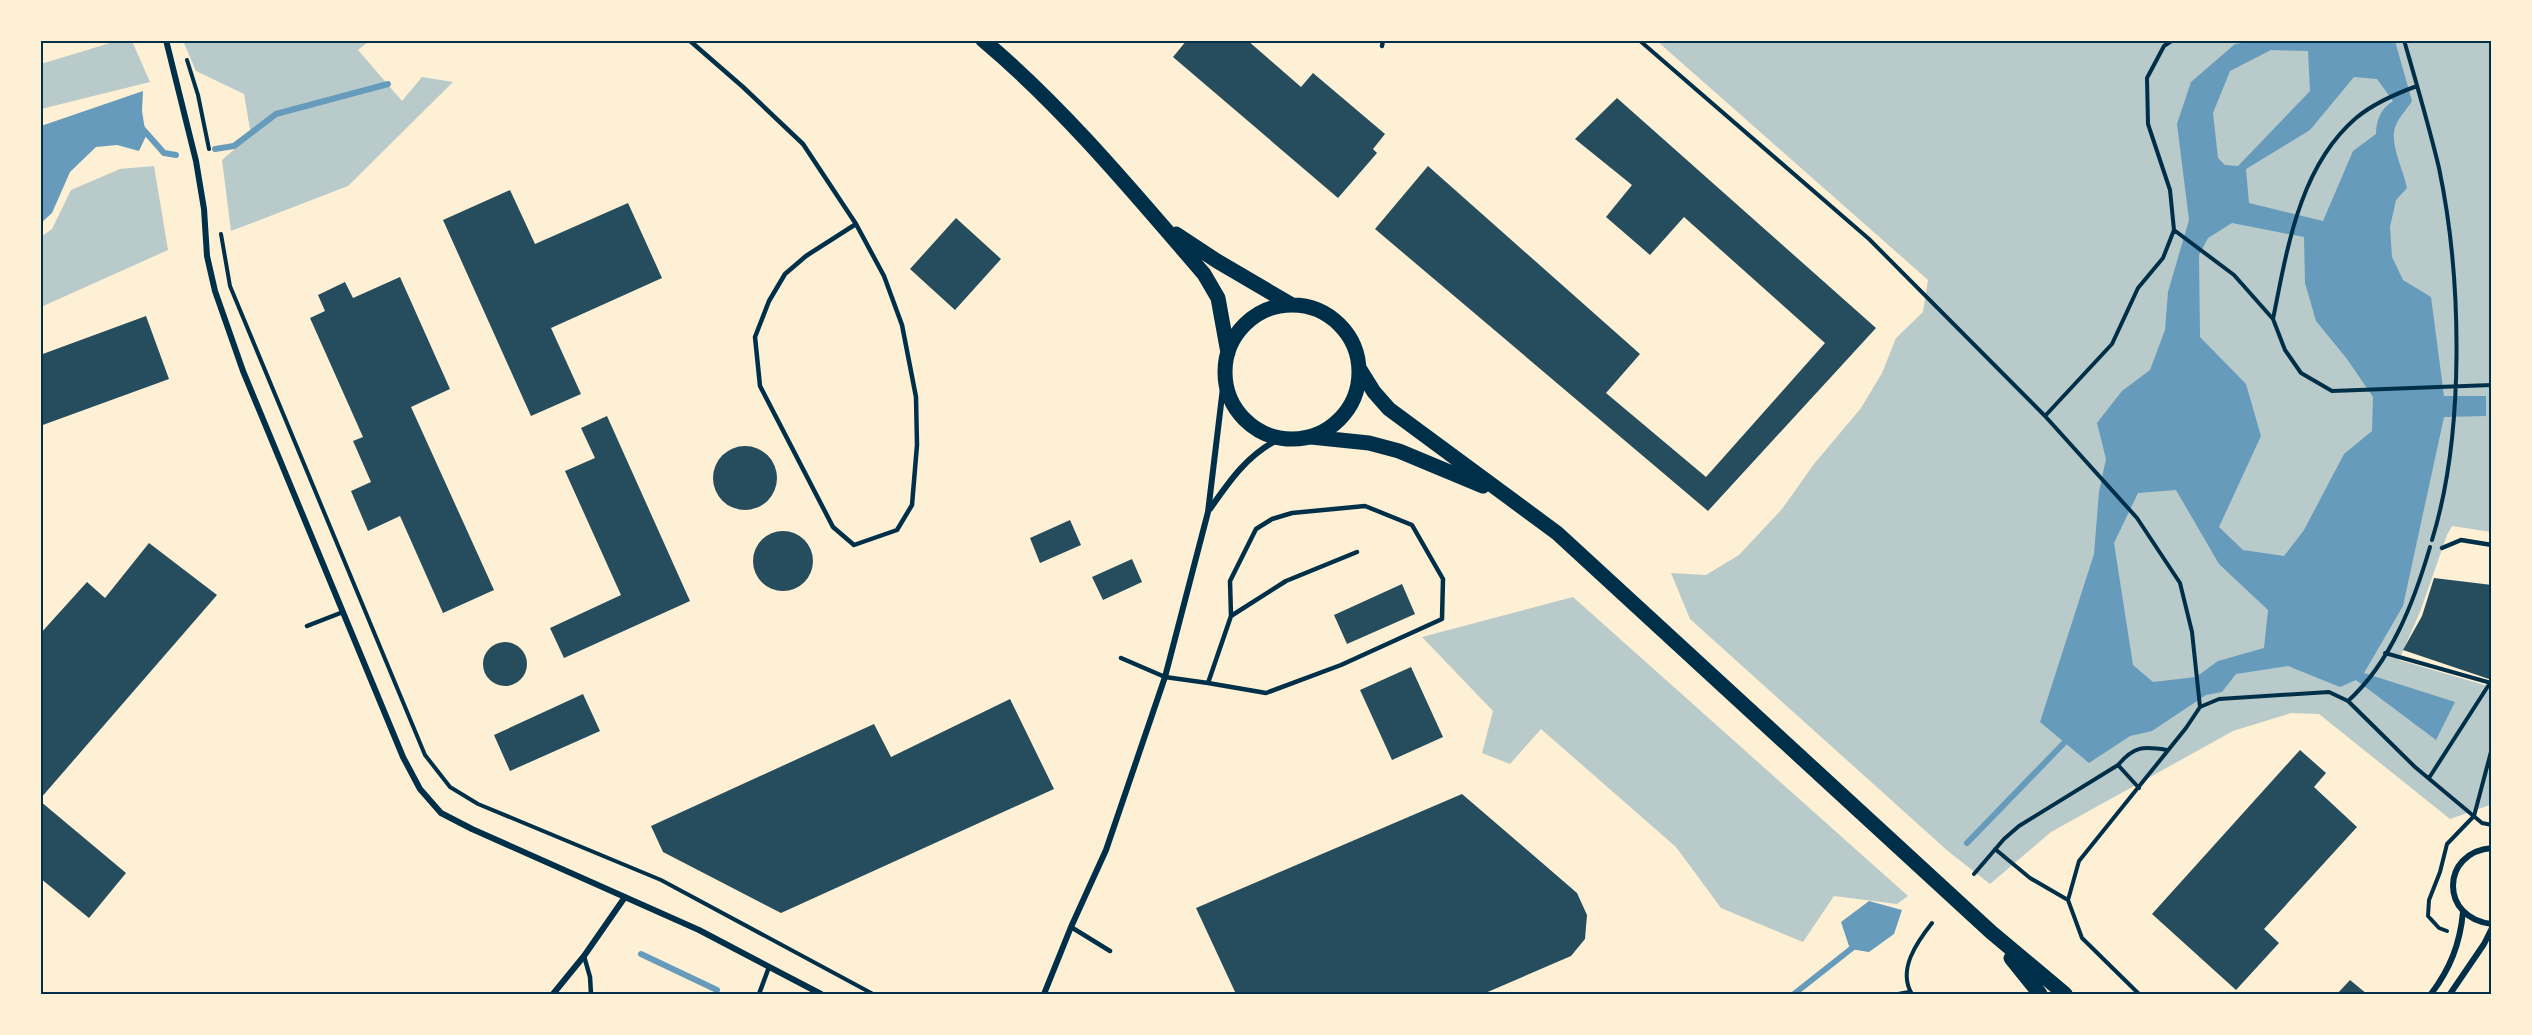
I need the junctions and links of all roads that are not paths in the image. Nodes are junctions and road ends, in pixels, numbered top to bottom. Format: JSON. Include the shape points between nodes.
{"nodes":[{"id":1,"x":166,"y":40,"type":"edge"},
{"id":2,"x":689,"y":40,"type":"edge"},
{"id":3,"x":978,"y":40,"type":"edge"},
{"id":4,"x":983,"y":40,"type":"edge"},
{"id":5,"x":1008,"y":61,"type":"junction"},
{"id":6,"x":1159,"y":222,"type":"junction"},
{"id":7,"x":856,"y":224,"type":"junction"},
{"id":8,"x":1292,"y":305,"type":"junction"},
{"id":9,"x":1228,"y":353,"type":"junction"},
{"id":10,"x":1359,"y":368,"type":"junction"},
{"id":11,"x":1225,"y":370,"type":"junction"},
{"id":12,"x":1309,"y":437,"type":"junction"},
{"id":13,"x":1281,"y":438,"type":"junction"},
{"id":14,"x":1505,"y":495,"type":"junction"},
{"id":15,"x":1208,"y":512,"type":"junction"},
{"id":16,"x":2492,"y":545,"type":"edge"},
{"id":17,"x":2442,"y":548,"type":"dead end"},
{"id":18,"x":1358,"y":552,"type":"dead end"},
{"id":19,"x":343,"y":612,"type":"junction"},
{"id":20,"x":1231,"y":616,"type":"junction"},
{"id":21,"x":307,"y":626,"type":"dead end"},
{"id":22,"x":1121,"y":658,"type":"dead end"},
{"id":23,"x":1165,"y":677,"type":"junction"},
{"id":24,"x":1208,"y":683,"type":"junction"},
{"id":25,"x":2492,"y":848,"type":"edge"},
{"id":26,"x":625,"y":897,"type":"junction"},
{"id":27,"x":2463,"y":912,"type":"junction"},
{"id":28,"x":2492,"y":924,"type":"edge"},
{"id":29,"x":1071,"y":927,"type":"junction"},
{"id":30,"x":2492,"y":928,"type":"edge"},
{"id":31,"x":1991,"y":932,"type":"junction"},
{"id":32,"x":1110,"y":951,"type":"dead end"},
{"id":33,"x":585,"y":956,"type":"junction"},
{"id":34,"x":769,"y":966,"type":"junction"},
{"id":35,"x":553,"y":994,"type":"edge"},
{"id":36,"x":591,"y":994,"type":"edge"},
{"id":37,"x":759,"y":994,"type":"edge"},
{"id":38,"x":821,"y":994,"type":"edge"},
{"id":39,"x":1044,"y":994,"type":"edge"},
{"id":40,"x":2040,"y":994,"type":"edge"},
{"id":41,"x":2065,"y":994,"type":"edge"},
{"id":42,"x":2432,"y":994,"type":"edge"},
{"id":43,"x":2450,"y":994,"type":"edge"}],
"edges":[{"from":1,"to":19,"type":"street","via":[[196,161],[215,291],[243,371]]},
{"from":2,"to":7,"type":"lane","via":[[803,144]]},
{"from":3,"to":5,"type":"highway"},
{"from":4,"to":5,"type":"highway"},
{"from":5,"to":6,"type":"highway"},
{"from":6,"to":8,"type":"highway"},
{"from":6,"to":9,"type":"highway","via":[[1204,274],[1218,298]]},
{"from":7,"to":7,"type":"lane","via":[[785,274],[755,337],[760,386],[832,527],[854,545],[897,530],[912,505],[917,445],[916,398],[902,325],[884,276]]},
{"from":8,"to":9,"type":"highway","via":[[1252,318],[1233,340]]},
{"from":8,"to":10,"type":"highway","via":[[1317,309],[1338,323],[1353,343]]},
{"from":9,"to":11,"type":"highway"},
{"from":10,"to":12,"type":"highway","via":[[1358,383],[1347,411]]},
{"from":10,"to":14,"type":"highway","via":[[1389,409]]},
{"from":11,"to":13,"type":"highway","via":[[1228,389],[1241,414],[1263,432]]},
{"from":11,"to":15,"type":"street"},
{"from":12,"to":13,"type":"highway"},
{"from":12,"to":14,"type":"highway","via":[[1370,443],[1399,451]]},
{"from":13,"to":15,"type":"street","via":[[1250,457]]},
{"from":14,"to":31,"type":"highway","via":[[1557,533]]},
{"from":15,"to":23,"type":"street"},
{"from":16,"to":17,"type":"lane","via":[[2461,540]]},
{"from":18,"to":20,"type":"lane","via":[[1286,581]]},
{"from":19,"to":21,"type":"lane"},
{"from":19,"to":26,"type":"street","via":[[403,757],[420,789],[441,813]]},
{"from":20,"to":24,"type":"lane"},
{"from":20,"to":24,"type":"lane","via":[[1230,581],[1256,529],[1292,513],[1365,506],[1412,525],[1443,579],[1442,620],[1341,665],[1266,693]]},
{"from":22,"to":23,"type":"lane"},
{"from":23,"to":24,"type":"lane"},
{"from":23,"to":29,"type":"street","via":[[1106,850]]},
{"from":25,"to":27,"type":"street","via":[[2471,853],[2456,869],[2452,892]]},
{"from":26,"to":33,"type":"street"},
{"from":26,"to":34,"type":"street"},
{"from":27,"to":28,"type":"street","via":[[2481,923]]},
{"from":27,"to":42,"type":"street","via":[[2454,956]]},
{"from":29,"to":32,"type":"lane"},
{"from":29,"to":39,"type":"street"},
{"from":30,"to":43,"type":"street"},
{"from":31,"to":40,"type":"highway"},
{"from":31,"to":41,"type":"highway"},
{"from":33,"to":35,"type":"street"},
{"from":33,"to":36,"type":"lane"},
{"from":34,"to":37,"type":"lane"},
{"from":34,"to":38,"type":"street"}]}
